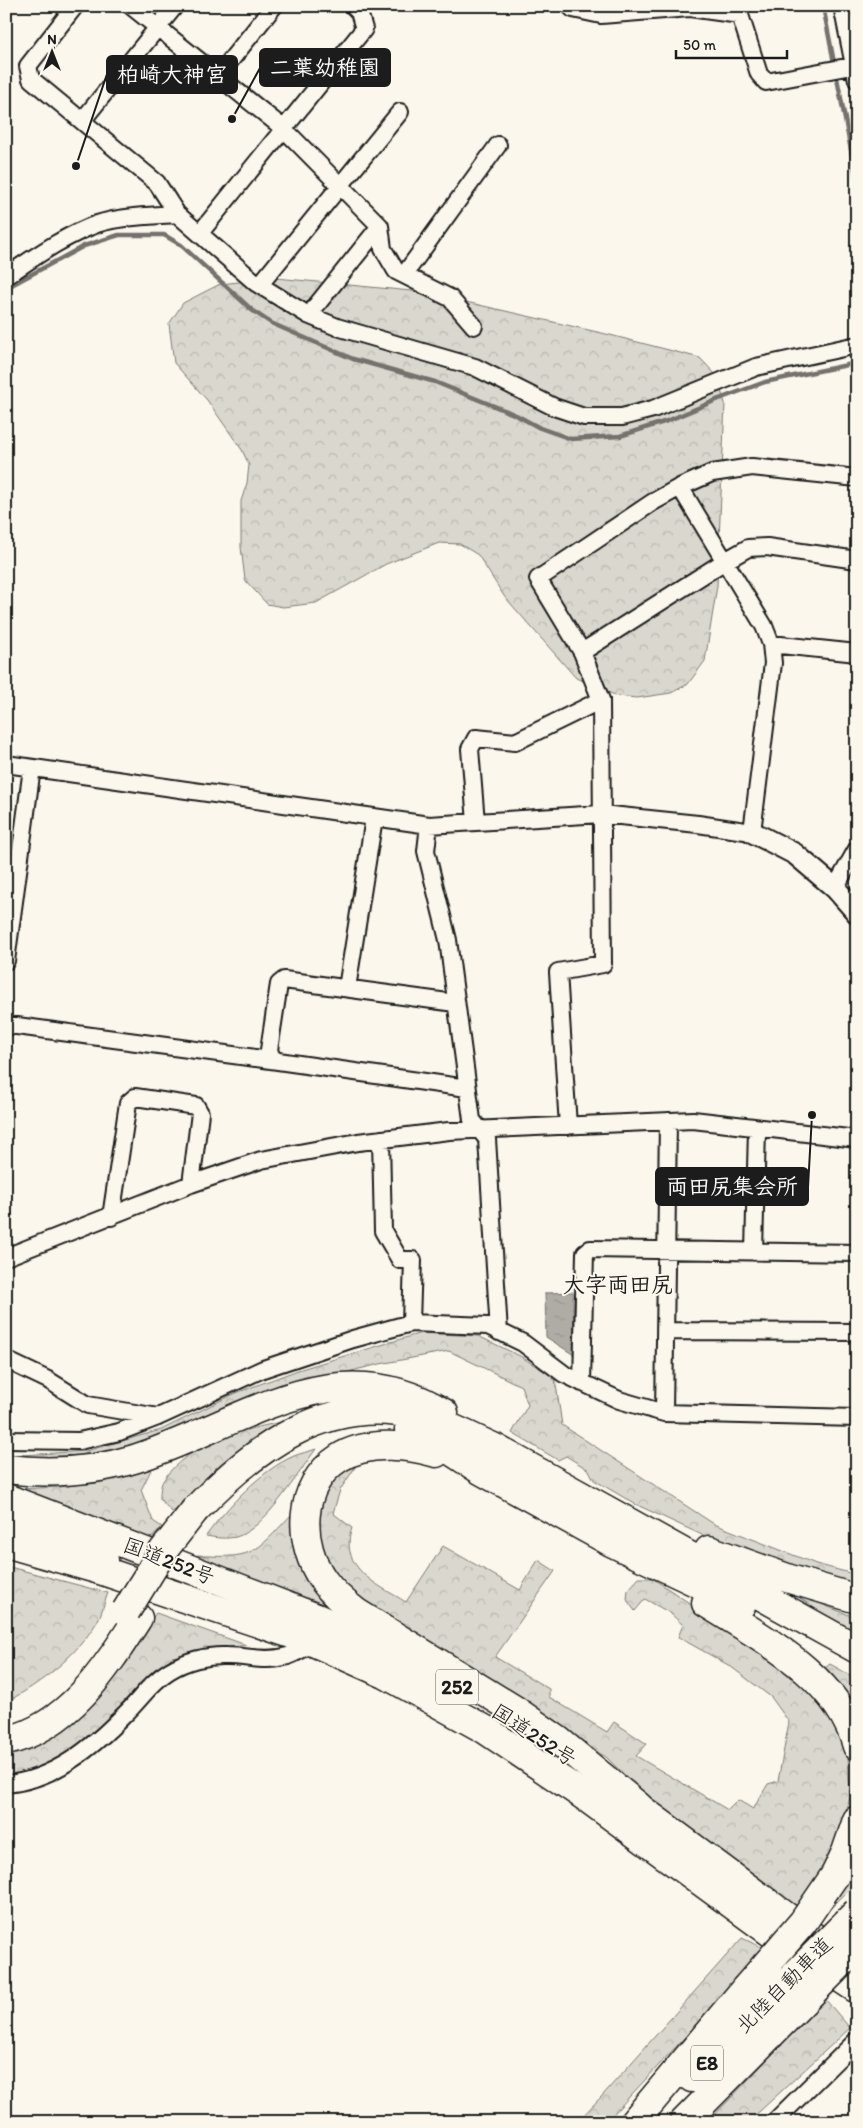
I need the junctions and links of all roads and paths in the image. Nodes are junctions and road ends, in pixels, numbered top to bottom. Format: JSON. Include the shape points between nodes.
{"nodes":[{"id":1,"x":75,"y":6,"type":"edge"},
{"id":2,"x":131,"y":6,"type":"edge"},
{"id":3,"x":175,"y":6,"type":"edge"},
{"id":4,"x":274,"y":6,"type":"edge"},
{"id":5,"x":353,"y":6,"type":"edge"},
{"id":6,"x":570,"y":6,"type":"edge"},
{"id":7,"x":842,"y":6,"type":"edge"},
{"id":8,"x":739,"y":11,"type":"edge"},
{"id":9,"x":157,"y":27,"type":"junction"},
{"id":10,"x":856,"y":70,"type":"edge"},
{"id":11,"x":218,"y":76,"type":"junction"},
{"id":12,"x":400,"y":112,"type":"dead end"},
{"id":13,"x":82,"y":121,"type":"junction"},
{"id":14,"x":283,"y":128,"type":"junction"},
{"id":15,"x":498,"y":144,"type":"dead end"},
{"id":16,"x":340,"y":186,"type":"junction"},
{"id":17,"x":177,"y":214,"type":"junction"},
{"id":18,"x":380,"y":226,"type":"junction"},
{"id":19,"x":200,"y":233,"type":"junction"},
{"id":20,"x":404,"y":275,"type":"junction"},
{"id":21,"x":6,"y":276,"type":"edge"},
{"id":22,"x":256,"y":283,"type":"junction"},
{"id":23,"x":315,"y":307,"type":"dead end"},
{"id":24,"x":474,"y":326,"type":"dead end"},
{"id":25,"x":857,"y":346,"type":"edge"},
{"id":26,"x":857,"y":478,"type":"edge"},
{"id":27,"x":680,"y":487,"type":"junction"},
{"id":28,"x":857,"y":560,"type":"edge"},
{"id":29,"x":725,"y":561,"type":"junction"},
{"id":30,"x":771,"y":644,"type":"junction"},
{"id":31,"x":582,"y":652,"type":"junction"},
{"id":32,"x":857,"y":653,"type":"edge"},
{"id":33,"x":601,"y":700,"type":"junction"},
{"id":34,"x":6,"y":764,"type":"edge"},
{"id":35,"x":32,"y":768,"type":"junction"},
{"id":36,"x":601,"y":814,"type":"junction"},
{"id":37,"x":374,"y":818,"type":"junction"},
{"id":38,"x":476,"y":822,"type":"junction"},
{"id":39,"x":429,"y":825,"type":"junction"},
{"id":40,"x":752,"y":832,"type":"junction"},
{"id":41,"x":857,"y":849,"type":"edge"},
{"id":42,"x":835,"y":888,"type":"junction"},
{"id":43,"x":857,"y":913,"type":"edge"},
{"id":44,"x":6,"y":961,"type":"edge"},
{"id":45,"x":347,"y":988,"type":"junction"},
{"id":46,"x":455,"y":1002,"type":"junction"},
{"id":47,"x":6,"y":1026,"type":"edge"},
{"id":48,"x":278,"y":1061,"type":"junction"},
{"id":49,"x":467,"y":1088,"type":"junction"},
{"id":50,"x":668,"y":1121,"type":"junction"},
{"id":51,"x":568,"y":1126,"type":"junction"},
{"id":52,"x":757,"y":1128,"type":"junction"},
{"id":53,"x":478,"y":1129,"type":"junction"},
{"id":54,"x":381,"y":1139,"type":"junction"},
{"id":55,"x":857,"y":1139,"type":"edge"},
{"id":56,"x":191,"y":1184,"type":"junction"},
{"id":57,"x":111,"y":1216,"type":"junction"},
{"id":58,"x":667,"y":1250,"type":"junction"},
{"id":59,"x":754,"y":1252,"type":"junction"},
{"id":60,"x":857,"y":1253,"type":"edge"},
{"id":61,"x":6,"y":1257,"type":"edge"},
{"id":62,"x":411,"y":1324,"type":"junction"},
{"id":63,"x":666,"y":1331,"type":"junction"},
{"id":64,"x":499,"y":1332,"type":"junction"},
{"id":65,"x":857,"y":1332,"type":"edge"},
{"id":66,"x":6,"y":1360,"type":"edge"},
{"id":67,"x":582,"y":1383,"type":"junction"},
{"id":68,"x":664,"y":1413,"type":"junction"},
{"id":69,"x":158,"y":1417,"type":"junction"},
{"id":70,"x":857,"y":1418,"type":"edge"},
{"id":71,"x":6,"y":1440,"type":"edge"},
{"id":72,"x":488,"y":1460,"type":"junction"},
{"id":73,"x":6,"y":1469,"type":"edge"},
{"id":74,"x":6,"y":1498,"type":"edge"},
{"id":75,"x":623,"y":1518,"type":"junction"},
{"id":76,"x":6,"y":1523,"type":"edge"},
{"id":77,"x":610,"y":1542,"type":"junction"},
{"id":78,"x":6,"y":1543,"type":"edge"},
{"id":79,"x":857,"y":1599,"type":"edge"},
{"id":80,"x":132,"y":1614,"type":"junction"},
{"id":81,"x":314,"y":1642,"type":"junction"},
{"id":82,"x":857,"y":1649,"type":"edge"},
{"id":83,"x":857,"y":1668,"type":"edge"},
{"id":84,"x":6,"y":1724,"type":"edge"},
{"id":85,"x":6,"y":1741,"type":"edge"},
{"id":86,"x":857,"y":1746,"type":"edge"},
{"id":87,"x":6,"y":1784,"type":"edge"},
{"id":88,"x":638,"y":1806,"type":"junction"},
{"id":89,"x":857,"y":1820,"type":"edge"},
{"id":90,"x":857,"y":1912,"type":"edge"},
{"id":91,"x":856,"y":1953,"type":"edge"},
{"id":92,"x":857,"y":1989,"type":"edge"},
{"id":93,"x":765,"y":2004,"type":"junction"},
{"id":94,"x":857,"y":2040,"type":"edge"},
{"id":95,"x":634,"y":2122,"type":"edge"},
{"id":96,"x":648,"y":2122,"type":"edge"},
{"id":97,"x":684,"y":2122,"type":"edge"},
{"id":98,"x":774,"y":2122,"type":"edge"}],
"edges":[{"from":1,"to":13,"type":"street","via":[[28,66],[31,79]]},
{"from":2,"to":9,"type":"street"},
{"from":3,"to":9,"type":"street"},
{"from":4,"to":11,"type":"street"},
{"from":5,"to":14,"type":"street","via":[[359,12],[364,29]]},
{"from":6,"to":8,"type":"street","via":[[601,15],[690,8]]},
{"from":7,"to":10,"type":"street"},
{"from":8,"to":10,"type":"street","via":[[760,74],[766,82]]},
{"from":9,"to":11,"type":"street"},
{"from":9,"to":13,"type":"street"},
{"from":11,"to":14,"type":"street"},
{"from":12,"to":16,"type":"street"},
{"from":13,"to":17,"type":"street","via":[[157,184]]},
{"from":14,"to":16,"type":"street"},
{"from":14,"to":19,"type":"street"},
{"from":15,"to":20,"type":"street"},
{"from":16,"to":18,"type":"street"},
{"from":16,"to":22,"type":"street","via":[[262,282]]},
{"from":17,"to":19,"type":"street"},
{"from":17,"to":21,"type":"street","via":[[98,224],[69,237]]},
{"from":18,"to":20,"type":"street","via":[[383,249],[396,271]]},
{"from":18,"to":23,"type":"street"},
{"from":19,"to":22,"type":"street"},
{"from":20,"to":24,"type":"street","via":[[450,298]]},
{"from":22,"to":25,"type":"street","via":[[308,315],[337,328],[475,367],[554,407],[584,417],[622,417],[638,413],[756,367]]},
{"from":26,"to":27,"type":"street","via":[[752,467],[712,473]]},
{"from":27,"to":29,"type":"street"},
{"from":27,"to":31,"type":"street","via":[[538,579]]},
{"from":28,"to":29,"type":"street","via":[[767,547],[748,548]]},
{"from":29,"to":30,"type":"street","via":[[764,626]]},
{"from":29,"to":31,"type":"street"},
{"from":30,"to":32,"type":"street"},
{"from":30,"to":40,"type":"street","via":[[773,663]]},
{"from":31,"to":33,"type":"street"},
{"from":33,"to":36,"type":"street"},
{"from":33,"to":38,"type":"street","via":[[515,742],[476,738],[470,749]]},
{"from":34,"to":35,"type":"street"},
{"from":35,"to":37,"type":"street"},
{"from":35,"to":44,"type":"street"},
{"from":36,"to":38,"type":"street"},
{"from":36,"to":40,"type":"street"},
{"from":36,"to":51,"type":"street","via":[[603,964],[558,972]]},
{"from":37,"to":39,"type":"street"},
{"from":37,"to":45,"type":"street"},
{"from":38,"to":39,"type":"street"},
{"from":39,"to":46,"type":"street","via":[[426,851],[448,940]]},
{"from":40,"to":42,"type":"street","via":[[795,854]]},
{"from":41,"to":42,"type":"street"},
{"from":42,"to":43,"type":"street"},
{"from":45,"to":46,"type":"street"},
{"from":45,"to":48,"type":"street","via":[[284,980],[279,984],[269,1050],[272,1058]]},
{"from":46,"to":49,"type":"street"},
{"from":47,"to":48,"type":"street"},
{"from":48,"to":49,"type":"street"},
{"from":49,"to":53,"type":"street","via":[[472,1120]]},
{"from":50,"to":51,"type":"street"},
{"from":50,"to":52,"type":"street","via":[[693,1120]]},
{"from":50,"to":58,"type":"street"},
{"from":51,"to":53,"type":"street"},
{"from":52,"to":55,"type":"street"},
{"from":52,"to":59,"type":"street"},
{"from":53,"to":54,"type":"street"},
{"from":53,"to":64,"type":"street","via":[[487,1139]]},
{"from":54,"to":56,"type":"street","via":[[261,1160]]},
{"from":54,"to":62,"type":"street","via":[[383,1231],[400,1260],[413,1260]]},
{"from":56,"to":57,"type":"street"},
{"from":56,"to":57,"type":"street","via":[[200,1113],[196,1106],[135,1097],[128,1103]]},
{"from":57,"to":61,"type":"street"},
{"from":58,"to":59,"type":"street"},
{"from":58,"to":63,"type":"street"},
{"from":58,"to":67,"type":"street","via":[[590,1249],[584,1254]]},
{"from":59,"to":60,"type":"street"},
{"from":62,"to":64,"type":"street","via":[[488,1326]]},
{"from":62,"to":69,"type":"street","via":[[353,1339],[263,1369]]},
{"from":63,"to":65,"type":"street"},
{"from":63,"to":68,"type":"street"},
{"from":64,"to":67,"type":"street","via":[[522,1343]]},
{"from":66,"to":69,"type":"street","via":[[48,1380],[88,1405]]},
{"from":67,"to":68,"type":"street","via":[[619,1400]]},
{"from":68,"to":70,"type":"street"},
{"from":69,"to":71,"type":"street","via":[[119,1432],[79,1441]]},
{"from":72,"to":73,"type":"highway","via":[[439,1409],[410,1394],[372,1387],[335,1387],[271,1402],[174,1445],[124,1462],[64,1472]]},
{"from":72,"to":75,"type":"highway"},
{"from":72,"to":77,"type":"highway"},
{"from":72,"to":80,"type":"highway","bridge":true,"via":[[458,1431],[414,1415],[376,1411],[336,1414],[300,1428],[269,1445],[229,1476],[201,1514],[163,1551]]},
{"from":72,"to":88,"type":"highway","via":[[455,1460],[415,1448],[374,1447],[340,1458],[318,1480],[306,1511],[305,1529],[314,1564],[338,1598],[357,1613],[515,1710]]},
{"from":74,"to":88,"type":"highway","name":"国道252号","number":"252","via":[[309,1615],[414,1662],[516,1721]]},
{"from":75,"to":79,"type":"highway","via":[[748,1565]]},
{"from":75,"to":82,"type":"highway"},
{"from":76,"to":81,"type":"highway","name":"国道252号","number":"252"},
{"from":77,"to":83,"type":"highway","via":[[738,1602]]},
{"from":77,"to":86,"type":"highway","via":[[802,1667],[834,1700]]},
{"from":78,"to":81,"type":"highway","via":[[100,1570]]},
{"from":80,"to":84,"type":"highway","via":[[73,1682],[42,1708]]},
{"from":80,"to":85,"type":"highway","via":[[100,1675],[82,1696],[47,1723]]},
{"from":81,"to":87,"type":"street","via":[[280,1658],[226,1656],[186,1663],[152,1685],[76,1758],[44,1774]]},
{"from":81,"to":92,"type":"highway","name":"国道252号","number":"252","via":[[386,1674],[486,1730],[580,1793],[770,1932]]},
{"from":88,"to":91,"type":"highway","name":"国道252号","number":"252"},
{"from":89,"to":93,"type":"highway","bridge":true,"via":[[846,1852],[803,1922]]},
{"from":90,"to":93,"type":"highway","name":"北陸自動車道","number":"E8","bridge":true},
{"from":91,"to":93,"type":"highway","name":"北陸自動車道","number":"E8","bridge":true},
{"from":93,"to":95,"type":"highway"},
{"from":93,"to":96,"type":"highway","name":"北陸自動車道","number":"E8"},
{"from":93,"to":97,"type":"highway","name":"北陸自動車道","number":"E8"},
{"from":94,"to":98,"type":"street"}]}
